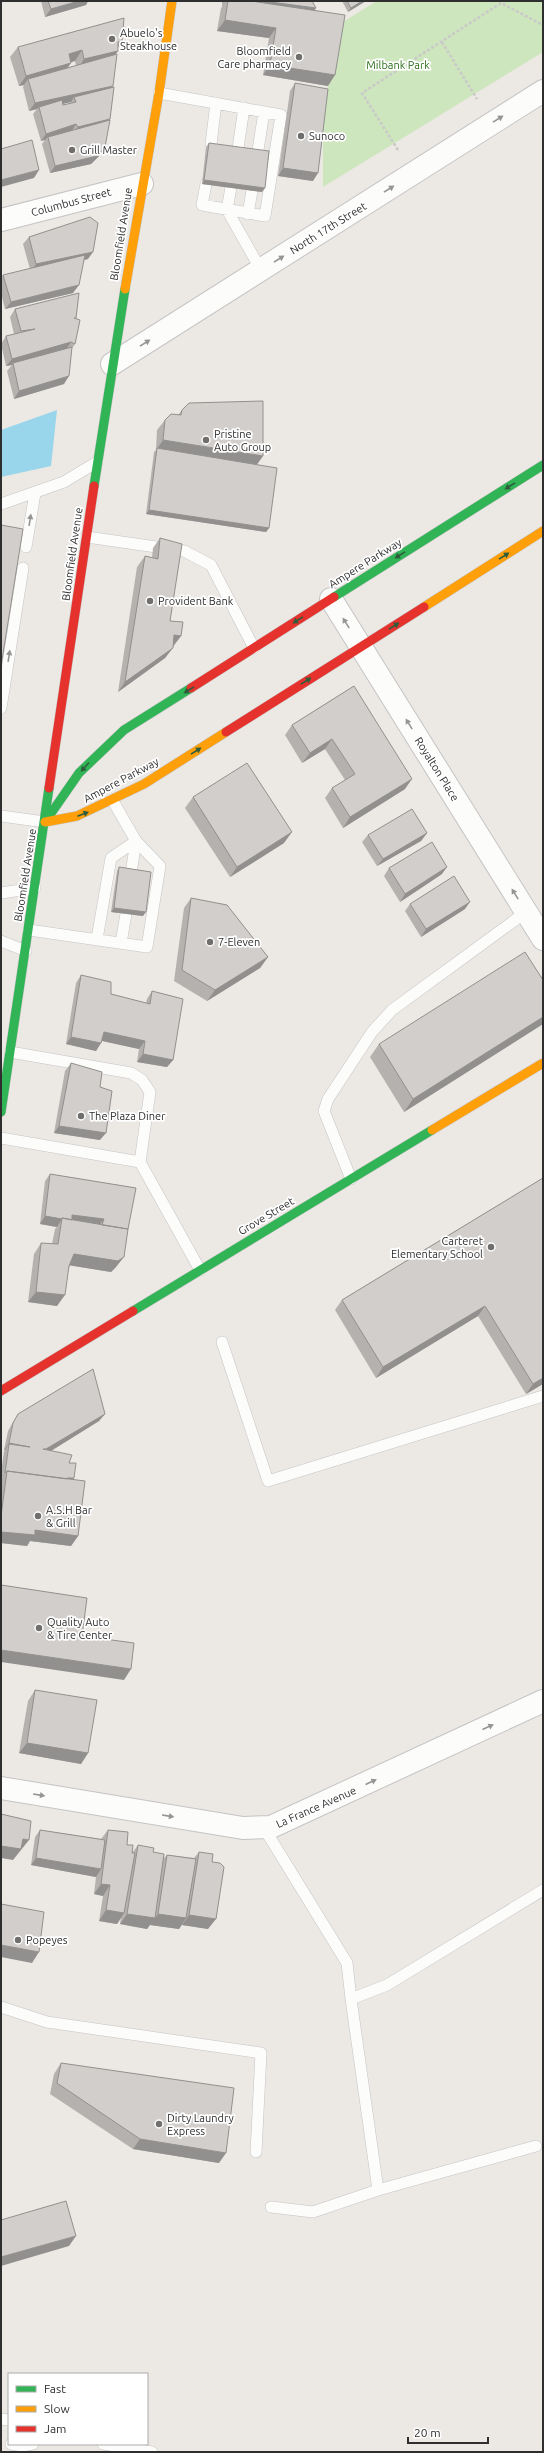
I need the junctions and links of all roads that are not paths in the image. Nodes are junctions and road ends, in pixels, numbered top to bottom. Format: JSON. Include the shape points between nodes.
{"nodes":[{"id":1,"x":172,"y":1,"type":"edge"},
{"id":2,"x":543,"y":91,"type":"edge"},
{"id":3,"x":159,"y":93,"type":"junction"},
{"id":4,"x":216,"y":103,"type":"junction"},
{"id":5,"x":244,"y":108,"type":"junction"},
{"id":6,"x":264,"y":112,"type":"junction"},
{"id":7,"x":211,"y":144,"type":"edge"},
{"id":8,"x":238,"y":148,"type":"edge"},
{"id":9,"x":258,"y":150,"type":"edge"},
{"id":10,"x":142,"y":184,"type":"junction"},
{"id":11,"x":206,"y":184,"type":"edge"},
{"id":12,"x":231,"y":187,"type":"edge"},
{"id":13,"x":252,"y":191,"type":"edge"},
{"id":14,"x":227,"y":210,"type":"junction"},
{"id":15,"x":248,"y":214,"type":"junction"},
{"id":16,"x":1,"y":220,"type":"edge"},
{"id":17,"x":261,"y":270,"type":"junction"},
{"id":18,"x":112,"y":364,"type":"junction"},
{"id":19,"x":98,"y":462,"type":"junction"},
{"id":20,"x":543,"y":465,"type":"edge"},
{"id":21,"x":35,"y":493,"type":"junction"},
{"id":22,"x":1,"y":504,"type":"edge"},
{"id":23,"x":543,"y":531,"type":"edge"},
{"id":24,"x":87,"y":537,"type":"junction"},
{"id":25,"x":26,"y":547,"type":"dead end"},
{"id":26,"x":23,"y":568,"type":"dead end"},
{"id":27,"x":331,"y":599,"type":"junction"},
{"id":28,"x":361,"y":647,"type":"junction"},
{"id":29,"x":254,"y":648,"type":"junction"},
{"id":30,"x":1,"y":708,"type":"edge"},
{"id":31,"x":113,"y":801,"type":"junction"},
{"id":32,"x":1,"y":816,"type":"edge"},
{"id":33,"x":45,"y":822,"type":"junction"},
{"id":34,"x":136,"y":841,"type":"junction"},
{"id":35,"x":131,"y":873,"type":"edge"},
{"id":36,"x":35,"y":888,"type":"junction"},
{"id":37,"x":1,"y":893,"type":"edge"},
{"id":38,"x":526,"y":912,"type":"junction"},
{"id":39,"x":126,"y":914,"type":"edge"},
{"id":40,"x":29,"y":930,"type":"junction"},
{"id":41,"x":97,"y":939,"type":"junction"},
{"id":42,"x":543,"y":939,"type":"edge"},
{"id":43,"x":1,"y":941,"type":"edge"},
{"id":44,"x":121,"y":943,"type":"junction"},
{"id":45,"x":26,"y":951,"type":"junction"},
{"id":46,"x":10,"y":1052,"type":"junction"},
{"id":47,"x":543,"y":1063,"type":"edge"},
{"id":48,"x":1,"y":1112,"type":"edge"},
{"id":49,"x":1,"y":1138,"type":"edge"},
{"id":50,"x":140,"y":1162,"type":"junction"},
{"id":51,"x":351,"y":1179,"type":"junction"},
{"id":52,"x":200,"y":1270,"type":"junction"},
{"id":53,"x":222,"y":1342,"type":"dead end"},
{"id":54,"x":1,"y":1391,"type":"edge"},
{"id":55,"x":543,"y":1396,"type":"edge"},
{"id":56,"x":543,"y":1701,"type":"edge"},
{"id":57,"x":1,"y":1788,"type":"edge"},
{"id":58,"x":264,"y":1828,"type":"junction"},
{"id":59,"x":543,"y":1890,"type":"edge"},
{"id":60,"x":351,"y":1999,"type":"junction"},
{"id":61,"x":1,"y":2006,"type":"edge"},
{"id":62,"x":536,"y":2146,"type":"dead end"},
{"id":63,"x":256,"y":2152,"type":"dead end"},
{"id":64,"x":378,"y":2190,"type":"junction"},
{"id":65,"x":270,"y":2207,"type":"dead end"},
{"id":66,"x":16,"y":2445,"type":"edge"},
{"id":67,"x":28,"y":2445,"type":"edge"},
{"id":68,"x":110,"y":2445,"type":"edge"},
{"id":69,"x":152,"y":2452,"type":"edge"}],
"edges":[{"from":1,"to":3,"type":"main road","name":"Bloomfield Avenue"},
{"from":17,"to":2,"type":"street","name":"North 17th Street","one_way":true},
{"from":3,"to":4,"type":"lane"},
{"from":3,"to":10,"type":"main road","name":"Bloomfield Avenue"},
{"from":4,"to":5,"type":"lane"},
{"from":4,"to":7,"type":"lane"},
{"from":5,"to":6,"type":"lane"},
{"from":5,"to":8,"type":"lane"},
{"from":6,"to":9,"type":"lane"},
{"from":6,"to":15,"type":"lane","via":[[281,115],[265,216]]},
{"from":10,"to":16,"type":"street","name":"Columbus Street"},
{"from":10,"to":18,"type":"main road","name":"Bloomfield Avenue"},
{"from":11,"to":14,"type":"lane","via":[[202,205]]},
{"from":12,"to":14,"type":"lane"},
{"from":13,"to":15,"type":"lane"},
{"from":14,"to":15,"type":"lane"},
{"from":14,"to":17,"type":"lane"},
{"from":18,"to":17,"type":"street","name":"North 17th Street","one_way":true},
{"from":18,"to":19,"type":"main road","name":"Bloomfield Avenue"},
{"from":19,"to":21,"type":"lane","via":[[64,482]]},
{"from":19,"to":24,"type":"main road","name":"Bloomfield Avenue"},
{"from":20,"to":27,"type":"main road","name":"Ampere Parkway","one_way":true},
{"from":21,"to":22,"type":"lane"},
{"from":25,"to":21,"type":"lane","one_way":true},
{"from":28,"to":23,"type":"main road","name":"Ampere Parkway","one_way":true},
{"from":24,"to":29,"type":"lane","via":[[184,551],[212,565]]},
{"from":24,"to":33,"type":"main road","name":"Bloomfield Avenue"},
{"from":30,"to":26,"type":"lane","one_way":true},
{"from":28,"to":27,"type":"street","name":"Royalton Place","one_way":true},
{"from":27,"to":29,"type":"main road","name":"Ampere Parkway","one_way":true},
{"from":31,"to":28,"type":"main road","name":"Ampere Parkway","one_way":true},
{"from":38,"to":28,"type":"street","name":"Royalton Place","one_way":true},
{"from":29,"to":33,"type":"main road","name":"Ampere Parkway","one_way":true,"via":[[124,730],[79,773]]},
{"from":33,"to":31,"type":"main road","name":"Ampere Parkway","one_way":true,"via":[[77,816]]},
{"from":31,"to":34,"type":"lane"},
{"from":32,"to":33,"type":"lane"},
{"from":33,"to":36,"type":"main road","name":"Bloomfield Avenue"},
{"from":34,"to":35,"type":"lane"},
{"from":34,"to":41,"type":"lane","via":[[111,858]]},
{"from":34,"to":44,"type":"lane","via":[[160,866],[146,947]]},
{"from":36,"to":37,"type":"lane"},
{"from":36,"to":40,"type":"main road","name":"Bloomfield Avenue"},
{"from":38,"to":42,"type":"street","name":"Royalton Place"},
{"from":38,"to":51,"type":"lane","via":[[392,1010],[372,1032],[328,1099],[324,1112]]},
{"from":39,"to":44,"type":"lane"},
{"from":40,"to":41,"type":"lane"},
{"from":40,"to":45,"type":"main road","name":"Bloomfield Avenue"},
{"from":41,"to":44,"type":"lane"},
{"from":43,"to":45,"type":"lane"},
{"from":45,"to":46,"type":"main road","name":"Bloomfield Avenue"},
{"from":46,"to":48,"type":"main road","name":"Bloomfield Avenue"},
{"from":46,"to":50,"type":"lane","via":[[131,1073],[142,1080],[150,1092]]},
{"from":47,"to":51,"type":"main road","name":"Grove Street"},
{"from":49,"to":50,"type":"lane"},
{"from":50,"to":52,"type":"lane"},
{"from":51,"to":52,"type":"main road","name":"Grove Street"},
{"from":52,"to":54,"type":"main road","name":"Grove Street"},
{"from":53,"to":55,"type":"lane","via":[[268,1481]]},
{"from":58,"to":56,"type":"street","name":"La France Avenue","one_way":true,"via":[[288,1821]]},
{"from":57,"to":58,"type":"street","name":"La France Avenue","one_way":true,"via":[[243,1828]]},
{"from":58,"to":60,"type":"lane","via":[[347,1963]]},
{"from":59,"to":60,"type":"lane","via":[[387,1985]]},
{"from":60,"to":64,"type":"lane"},
{"from":61,"to":63,"type":"lane","via":[[47,2022],[261,2053]]},
{"from":62,"to":64,"type":"lane"},
{"from":64,"to":65,"type":"lane","via":[[313,2212]]},
{"from":66,"to":67,"type":"lane"},
{"from":68,"to":69,"type":"lane"}]}
